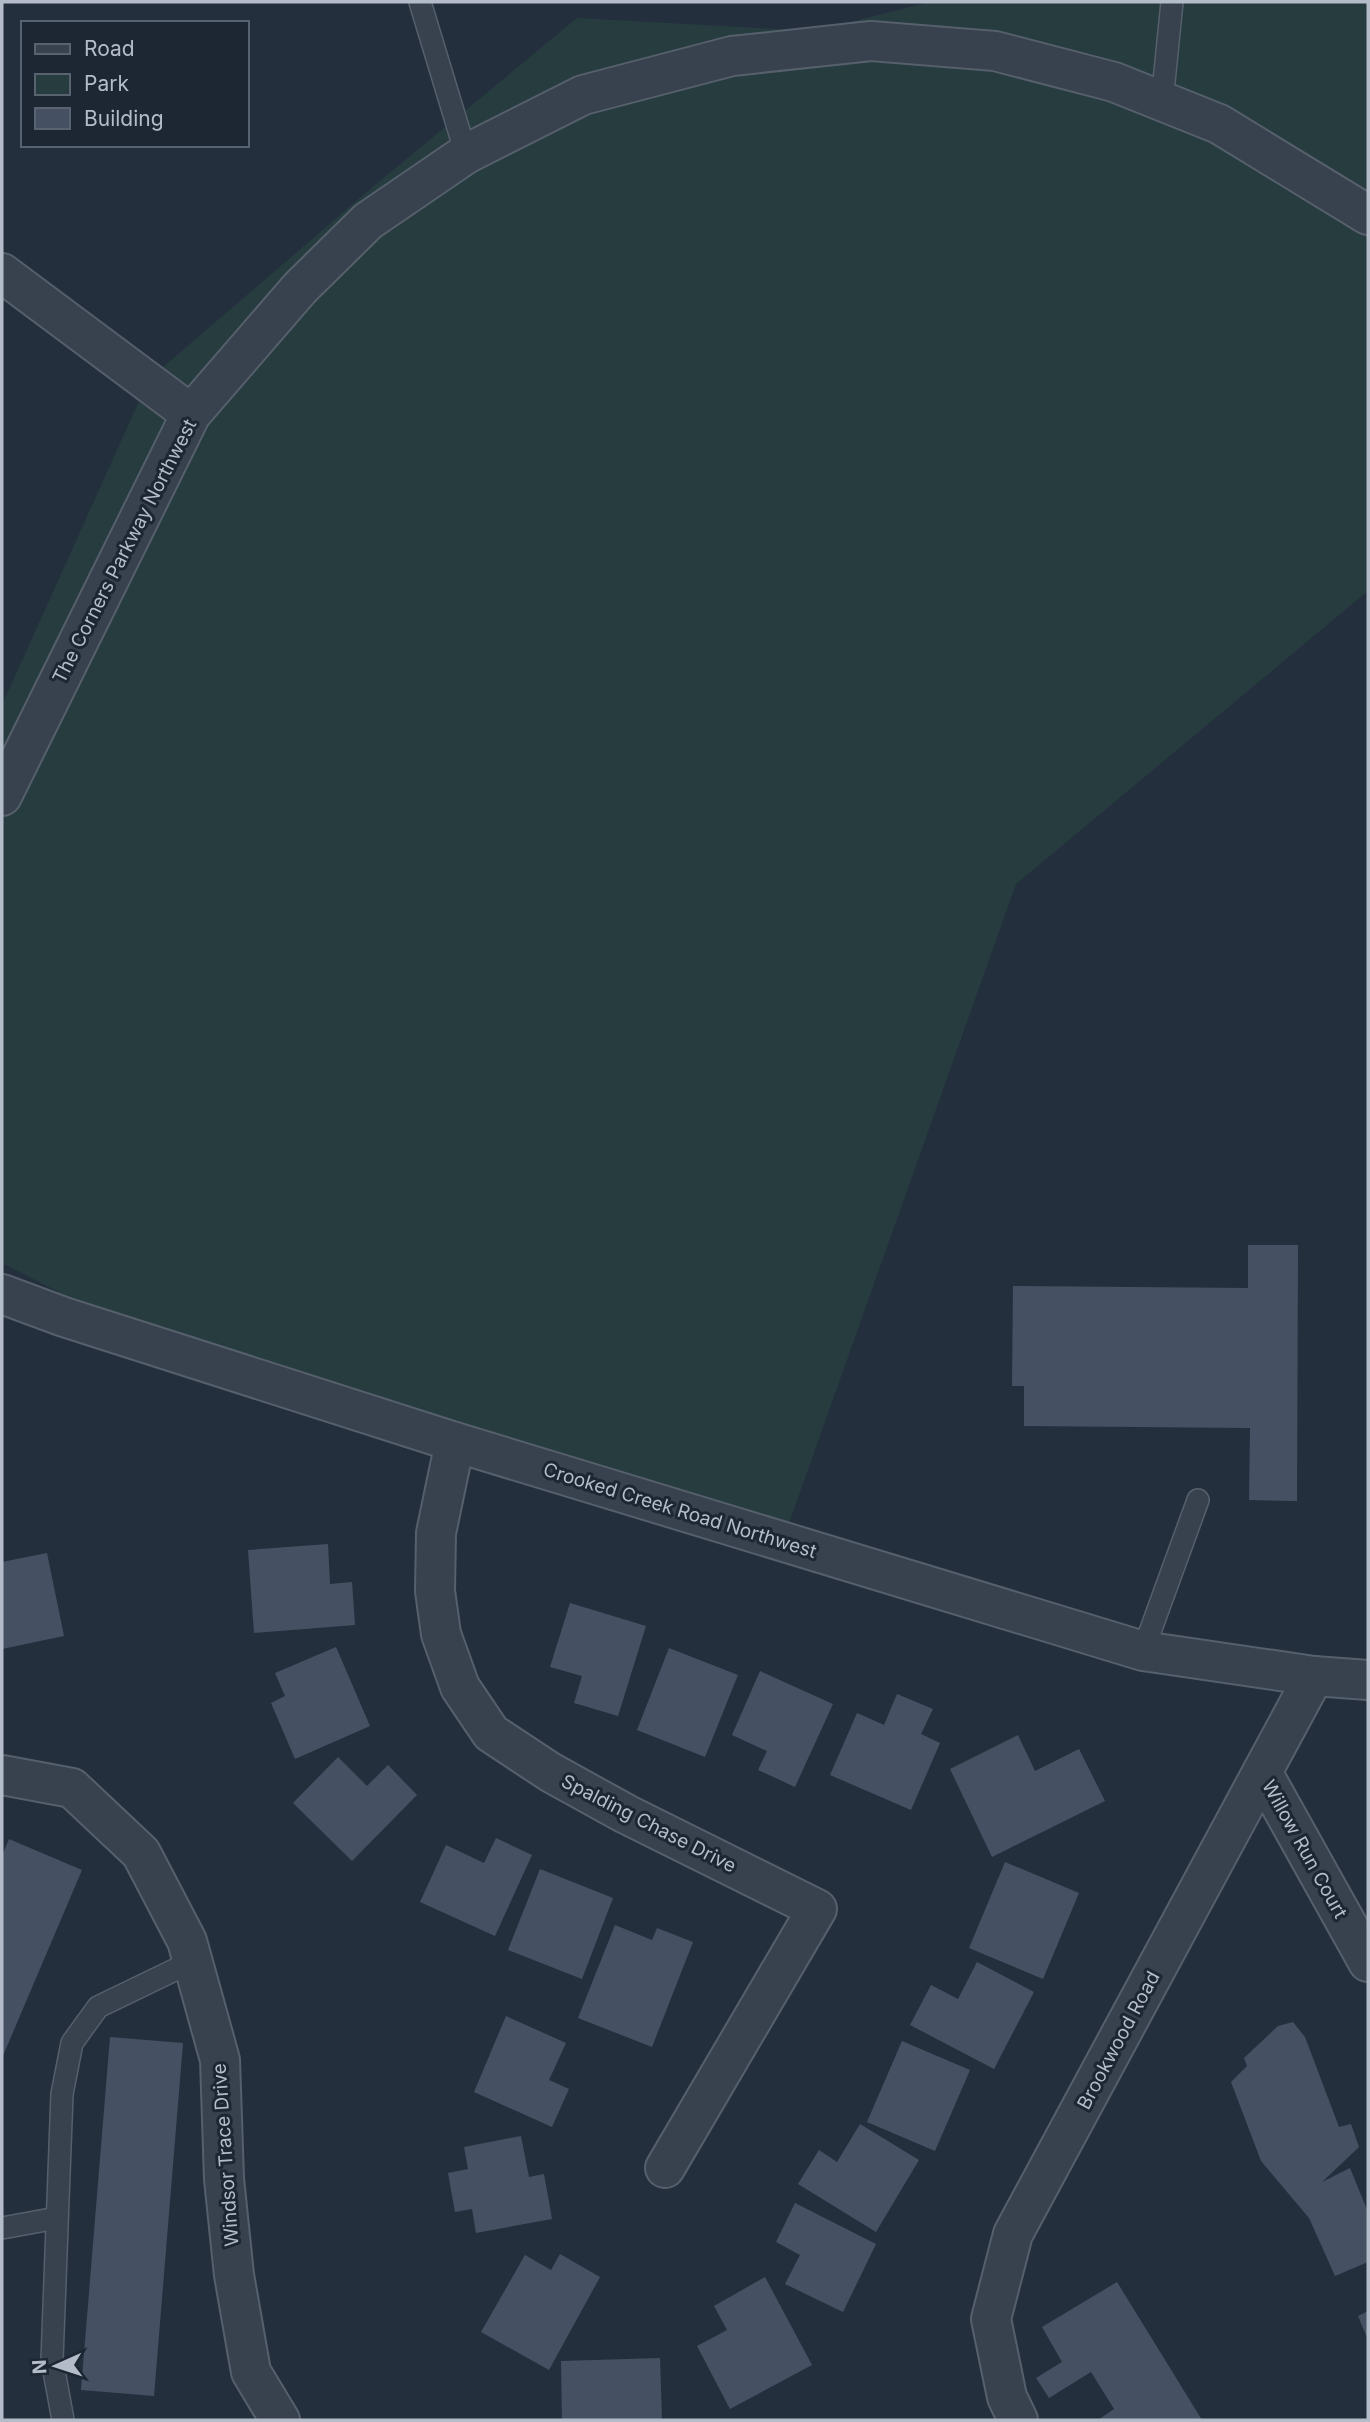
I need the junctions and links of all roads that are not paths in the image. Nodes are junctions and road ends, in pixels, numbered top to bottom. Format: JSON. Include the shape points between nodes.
{"nodes":[{"id":1,"x":419,"y":2,"type":"edge"},
{"id":2,"x":1172,"y":2,"type":"edge"},
{"id":3,"x":1162,"y":102,"type":"junction"},
{"id":4,"x":466,"y":154,"type":"junction"},
{"id":5,"x":1368,"y":215,"type":"edge"},
{"id":6,"x":2,"y":273,"type":"edge"},
{"id":7,"x":191,"y":414,"type":"junction"},
{"id":8,"x":2,"y":796,"type":"edge"},
{"id":9,"x":2,"y":1294,"type":"edge"},
{"id":10,"x":455,"y":1442,"type":"junction"},
{"id":11,"x":1198,"y":1500,"type":"dead end"},
{"id":12,"x":1143,"y":1651,"type":"junction"},
{"id":13,"x":1314,"y":1676,"type":"junction"},
{"id":14,"x":1368,"y":1680,"type":"edge"},
{"id":15,"x":1262,"y":1772,"type":"junction"},
{"id":16,"x":2,"y":1776,"type":"edge"},
{"id":17,"x":193,"y":1961,"type":"junction"},
{"id":18,"x":1368,"y":1962,"type":"edge"},
{"id":19,"x":665,"y":2168,"type":"dead end"},
{"id":20,"x":57,"y":2218,"type":"junction"},
{"id":21,"x":2,"y":2228,"type":"edge"},
{"id":22,"x":63,"y":2420,"type":"edge"},
{"id":23,"x":279,"y":2420,"type":"edge"},
{"id":24,"x":1018,"y":2420,"type":"edge"}],
"edges":[{"from":1,"to":4,"type":"lane"},
{"from":2,"to":3,"type":"lane"},
{"from":3,"to":4,"type":"street","name":"The Corners Parkway Northwest","via":[[1115,82],[995,51],[871,41],[732,56],[583,95]]},
{"from":3,"to":5,"type":"street","name":"The Corners Parkway Northwest","via":[[1219,124]]},
{"from":4,"to":7,"type":"street","name":"The Corners Parkway Northwest","via":[[368,221],[300,288]]},
{"from":6,"to":7,"type":"street"},
{"from":7,"to":8,"type":"street","name":"The Corners Parkway Northwest"},
{"from":9,"to":10,"type":"street","name":"Crooked Creek Road Northwest"},
{"from":10,"to":12,"type":"street","name":"Crooked Creek Road Northwest"},
{"from":10,"to":19,"type":"street","name":"Spalding Chase Drive","via":[[436,1532],[435,1591],[441,1634],[460,1687],[491,1733],[604,1802],[817,1909]]},
{"from":11,"to":12,"type":"lane"},
{"from":12,"to":13,"type":"street","name":"Crooked Creek Road Northwest"},
{"from":13,"to":14,"type":"street","name":"Crooked Creek Road Northwest"},
{"from":13,"to":15,"type":"street","name":"Brookwood Road"},
{"from":15,"to":18,"type":"street","name":"Willow Run Court"},
{"from":15,"to":24,"type":"street","name":"Brookwood Road","via":[[1013,2235],[991,2319],[1007,2397]]},
{"from":16,"to":17,"type":"street","name":"Windsor Trace Drive","via":[[72,1788],[141,1853]]},
{"from":17,"to":20,"type":"lane","via":[[98,2007],[72,2043],[62,2094]]},
{"from":17,"to":23,"type":"street","name":"Windsor Trace Drive","via":[[220,2060],[233,2275],[251,2372]]},
{"from":20,"to":21,"type":"lane"},
{"from":20,"to":22,"type":"lane","via":[[52,2360]]}]}
